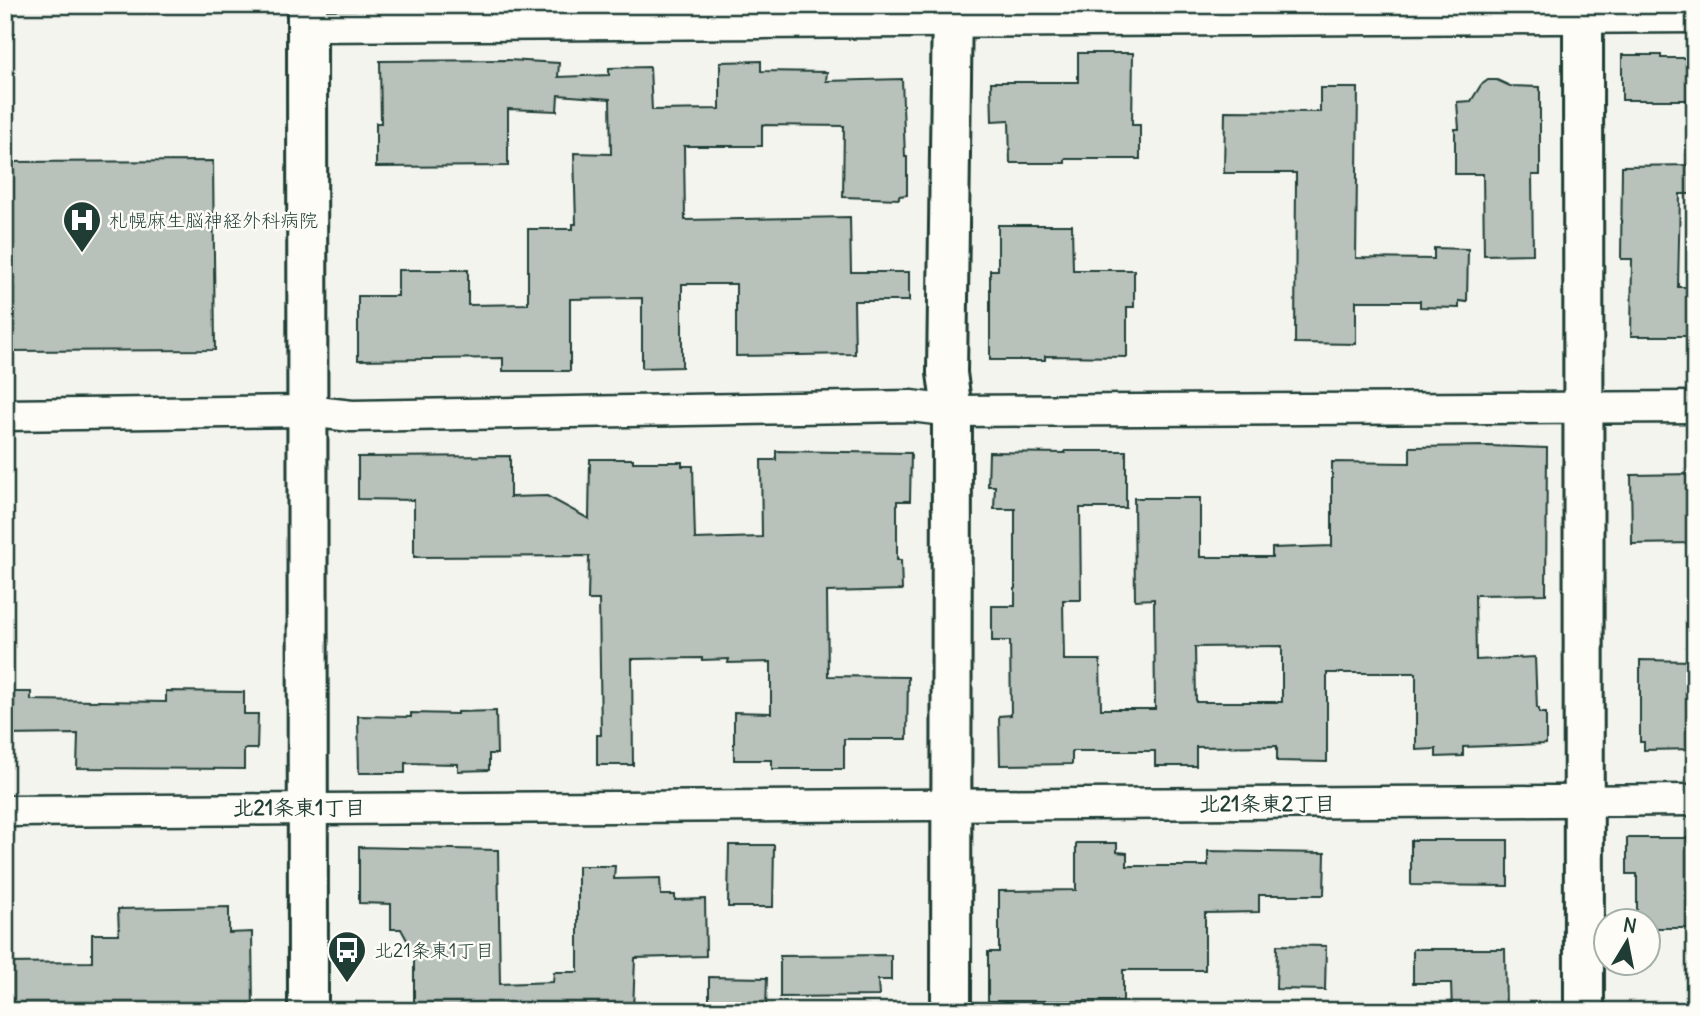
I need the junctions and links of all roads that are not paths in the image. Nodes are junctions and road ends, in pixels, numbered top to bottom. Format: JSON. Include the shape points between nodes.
{"nodes":[{"id":1,"x":1583,"y":12,"type":"edge"},
{"id":2,"x":952,"y":13,"type":"edge"},
{"id":3,"x":307,"y":16,"type":"edge"},
{"id":4,"x":1695,"y":17,"type":"edge"},
{"id":5,"x":1695,"y":407,"type":"edge"},
{"id":6,"x":1582,"y":408,"type":"junction"},
{"id":7,"x":307,"y":411,"type":"junction"},
{"id":8,"x":952,"y":411,"type":"junction"},
{"id":9,"x":5,"y":415,"type":"edge"},
{"id":10,"x":1695,"y":800,"type":"edge"},
{"id":11,"x":1583,"y":801,"type":"junction"},
{"id":12,"x":951,"y":805,"type":"junction"},
{"id":13,"x":307,"y":809,"type":"junction"},
{"id":14,"x":5,"y":811,"type":"edge"},
{"id":15,"x":308,"y":1011,"type":"edge"},
{"id":16,"x":951,"y":1011,"type":"edge"},
{"id":17,"x":1584,"y":1011,"type":"edge"}],
"edges":[{"from":1,"to":2,"type":"street"},
{"from":1,"to":4,"type":"street"},
{"from":1,"to":6,"type":"street"},
{"from":2,"to":3,"type":"street"},
{"from":2,"to":8,"type":"street","via":[[947,373]]},
{"from":3,"to":7,"type":"street"},
{"from":5,"to":6,"type":"street"},
{"from":6,"to":8,"type":"street"},
{"from":6,"to":11,"type":"street"},
{"from":7,"to":8,"type":"street","via":[[352,416],[911,406]]},
{"from":7,"to":9,"type":"street"},
{"from":7,"to":13,"type":"street"},
{"from":8,"to":12,"type":"street"},
{"from":10,"to":11,"type":"street"},
{"from":11,"to":12,"type":"street"},
{"from":11,"to":17,"type":"street"},
{"from":12,"to":13,"type":"street"},
{"from":12,"to":16,"type":"street"},
{"from":13,"to":14,"type":"street"},
{"from":13,"to":15,"type":"street"}]}
